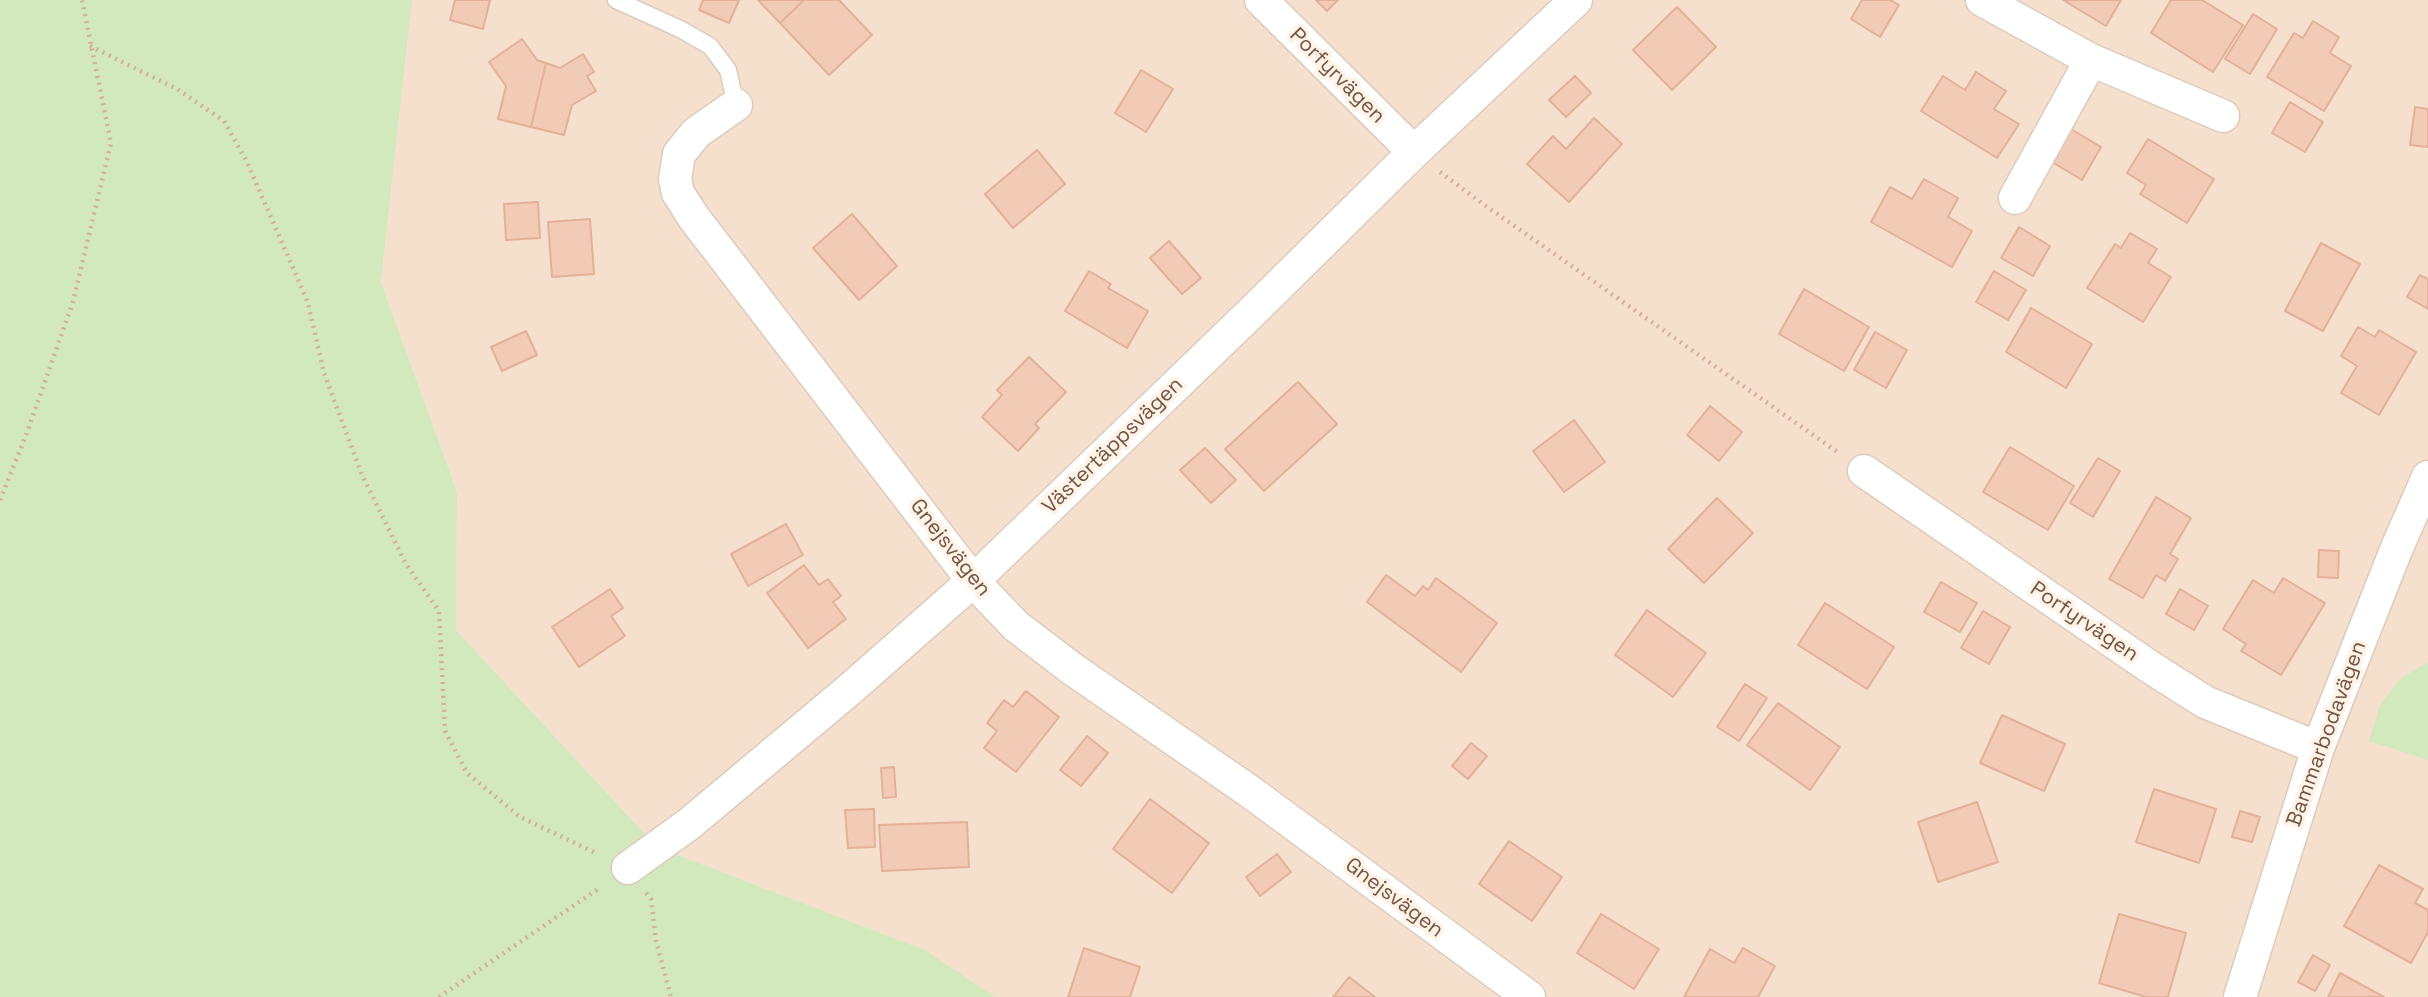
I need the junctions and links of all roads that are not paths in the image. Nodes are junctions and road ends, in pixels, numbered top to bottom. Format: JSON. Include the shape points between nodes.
{"nodes":[{"id":1,"x":616,"y":0,"type":"edge"},
{"id":2,"x":1261,"y":0,"type":"edge"},
{"id":3,"x":1576,"y":0,"type":"edge"},
{"id":4,"x":1982,"y":0,"type":"edge"},
{"id":5,"x":2091,"y":60,"type":"junction"},
{"id":6,"x":736,"y":105,"type":"joint"},
{"id":7,"x":2223,"y":116,"type":"dead end"},
{"id":8,"x":1414,"y":152,"type":"junction"},
{"id":9,"x":2015,"y":198,"type":"dead end"},
{"id":10,"x":1864,"y":471,"type":"road end"},
{"id":11,"x":2428,"y":477,"type":"edge"},
{"id":12,"x":973,"y":582,"type":"junction"},
{"id":13,"x":2318,"y":748,"type":"junction"},
{"id":14,"x":628,"y":868,"type":"road end"},
{"id":15,"x":1529,"y":997,"type":"edge"},
{"id":16,"x":2240,"y":997,"type":"edge"}],
"edges":[{"from":1,"to":6,"type":"lane","name":"Gnejsvägen","via":[[710,46],[728,70]]},
{"from":2,"to":8,"type":"street","name":"Porfyrvägen"},
{"from":3,"to":8,"type":"street","name":"Västertäppsvägen"},
{"from":4,"to":5,"type":"street"},
{"from":5,"to":7,"type":"street"},
{"from":5,"to":9,"type":"street"},
{"from":6,"to":12,"type":"street","name":"Gnejsvägen","via":[[696,133],[679,154],[678,193]]},
{"from":8,"to":12,"type":"street","name":"Västertäppsvägen"},
{"from":10,"to":13,"type":"street","name":"Porfyrvägen","via":[[2205,702]]},
{"from":11,"to":13,"type":"street","name":"Bammarbodavägen"},
{"from":12,"to":14,"type":"street","name":"Västertäppsvägen","via":[[689,824]]},
{"from":12,"to":15,"type":"street","name":"Gnejsvägen","via":[[1016,626],[1071,668],[1249,791]]},
{"from":13,"to":16,"type":"street","name":"Bammarbodavägen"}]}
